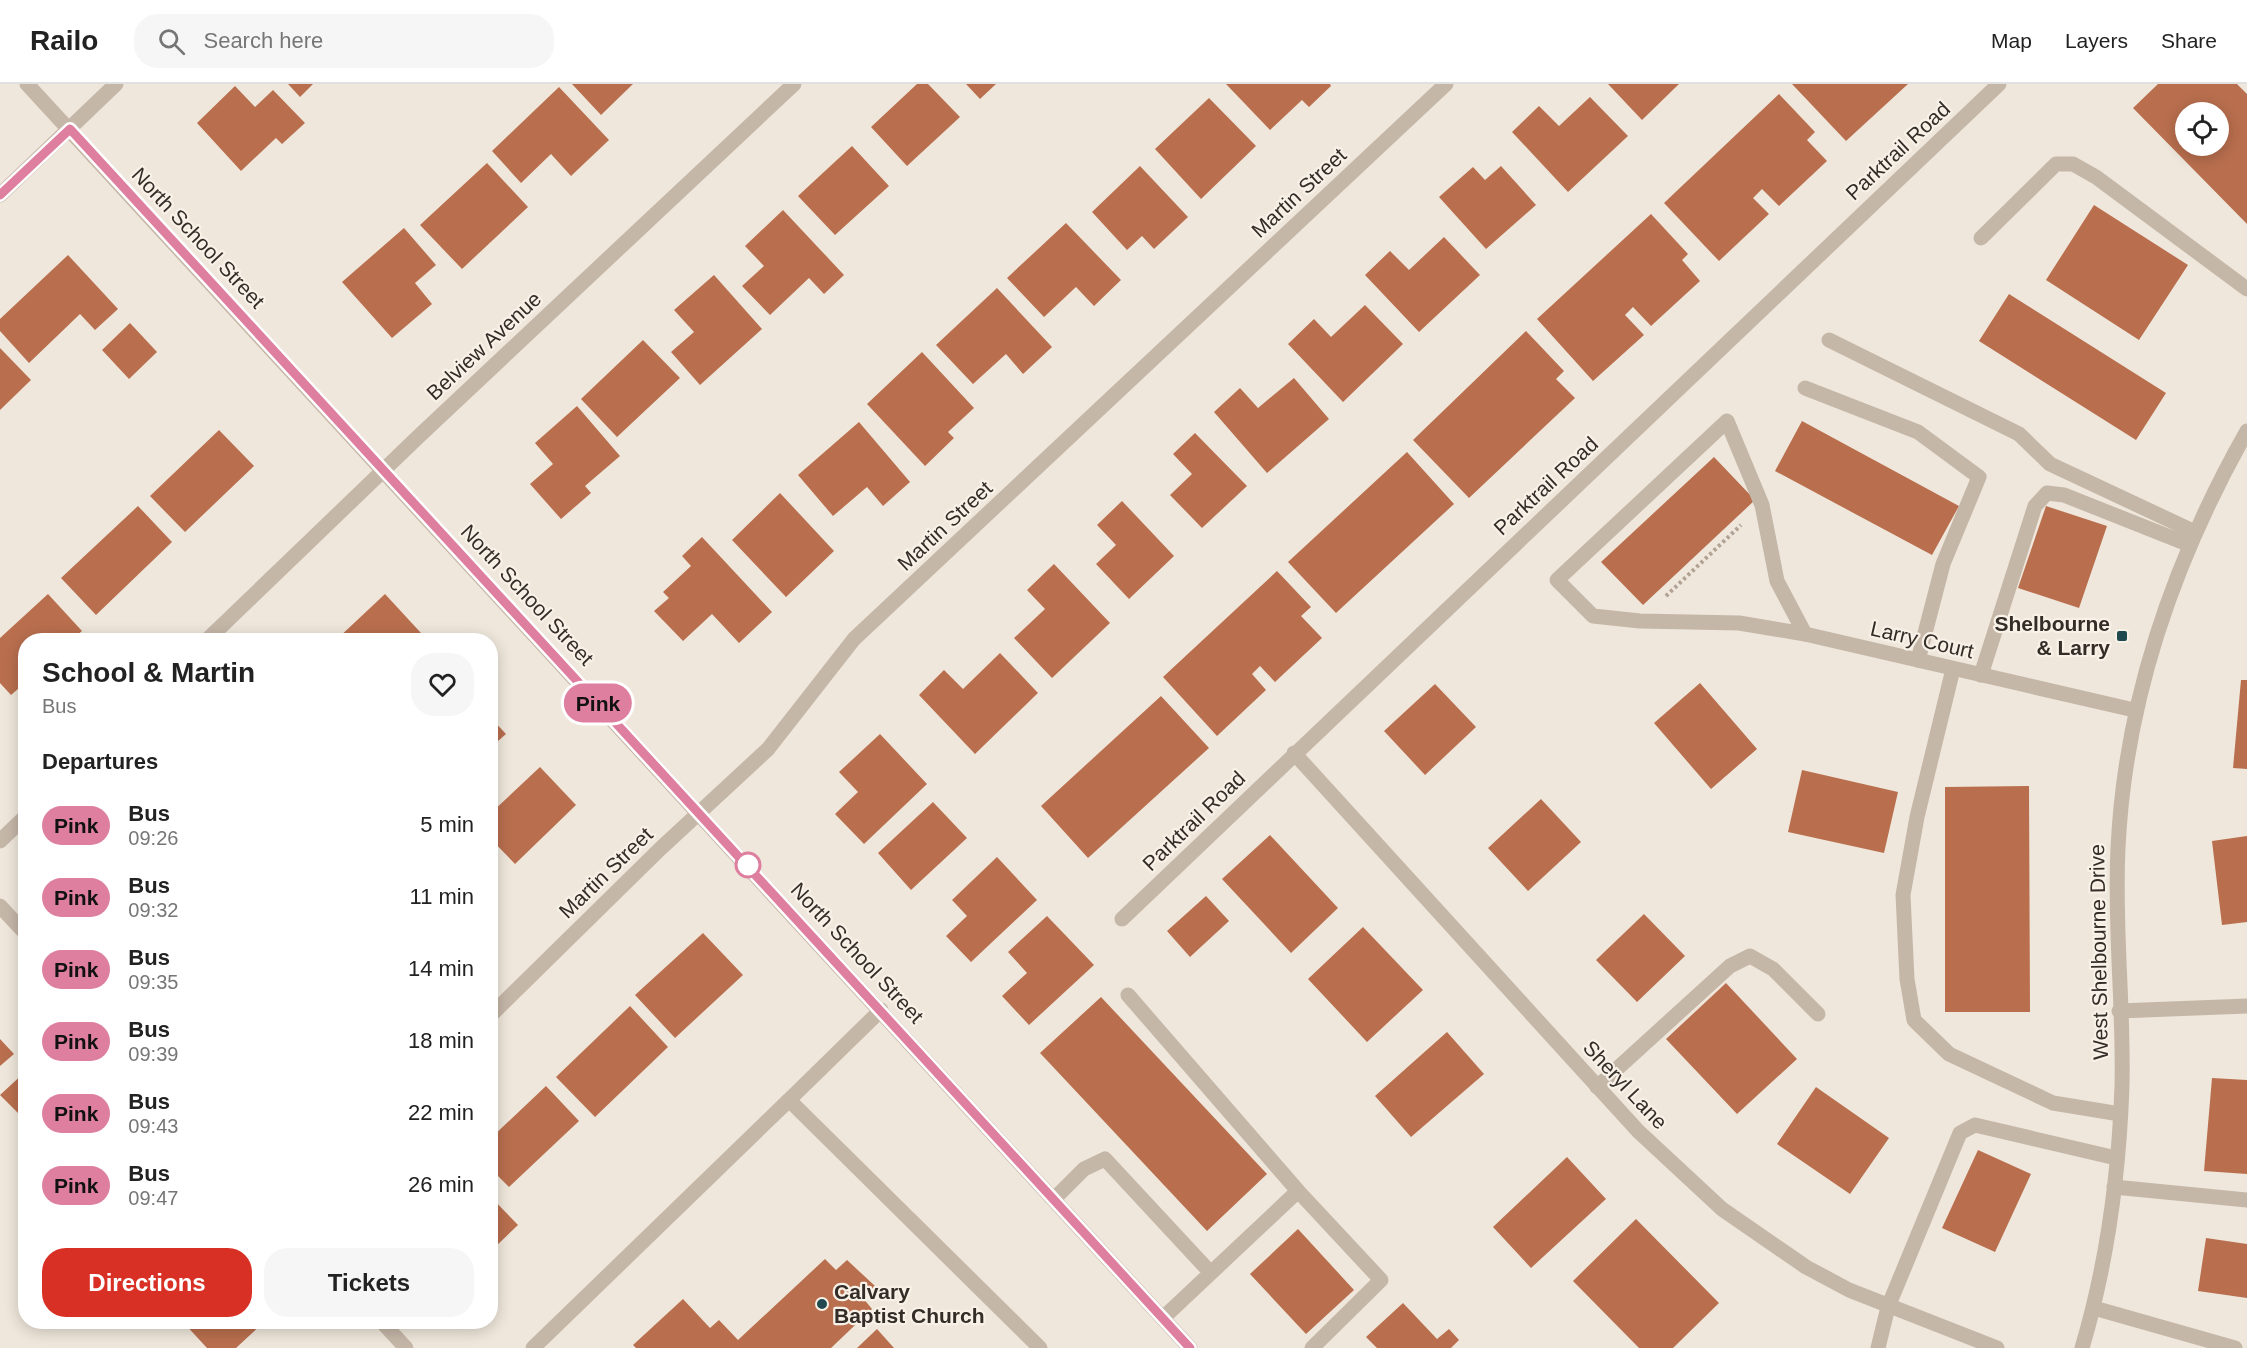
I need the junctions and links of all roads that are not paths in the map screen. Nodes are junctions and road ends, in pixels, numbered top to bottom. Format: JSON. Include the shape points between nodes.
{"nodes":[{"id":1,"x":27,"y":84,"type":"edge"},
{"id":2,"x":116,"y":84,"type":"edge"},
{"id":3,"x":794,"y":84,"type":"edge"},
{"id":4,"x":1446,"y":84,"type":"edge"},
{"id":5,"x":2000,"y":84,"type":"edge"},
{"id":6,"x":70,"y":129,"type":"junction"},
{"id":7,"x":0,"y":195,"type":"edge"},
{"id":8,"x":1982,"y":238,"type":"dead end"},
{"id":9,"x":2247,"y":289,"type":"edge"},
{"id":10,"x":1829,"y":340,"type":"dead end"},
{"id":11,"x":1805,"y":388,"type":"dead end"},
{"id":12,"x":2247,"y":431,"type":"edge"},
{"id":13,"x":383,"y":471,"type":"junction"},
{"id":14,"x":2192,"y":538,"type":"junction"},
{"id":15,"x":214,"y":633,"type":"edge"},
{"id":16,"x":1805,"y":633,"type":"junction"},
{"id":17,"x":1918,"y":660,"type":"junction"},
{"id":18,"x":1953,"y":669,"type":"junction"},
{"id":19,"x":1981,"y":675,"type":"junction"},
{"id":20,"x":2134,"y":710,"type":"junction"},
{"id":21,"x":1294,"y":753,"type":"junction"},
{"id":22,"x":700,"y":812,"type":"junction"},
{"id":23,"x":18,"y":824,"type":"edge"},
{"id":24,"x":0,"y":841,"type":"edge"},
{"id":25,"x":0,"y":906,"type":"edge"},
{"id":26,"x":1122,"y":919,"type":"dead end"},
{"id":27,"x":18,"y":925,"type":"edge"},
{"id":28,"x":1128,"y":995,"type":"dead end"},
{"id":29,"x":2247,"y":1006,"type":"edge"},
{"id":30,"x":498,"y":1008,"type":"edge"},
{"id":31,"x":881,"y":1010,"type":"junction"},
{"id":32,"x":2119,"y":1011,"type":"junction"},
{"id":33,"x":1818,"y":1014,"type":"dead end"},
{"id":34,"x":1597,"y":1087,"type":"junction"},
{"id":35,"x":789,"y":1100,"type":"junction"},
{"id":36,"x":2120,"y":1114,"type":"junction"},
{"id":37,"x":2116,"y":1158,"type":"junction"},
{"id":38,"x":2114,"y":1187,"type":"junction"},
{"id":39,"x":1298,"y":1191,"type":"junction"},
{"id":40,"x":1054,"y":1199,"type":"junction"},
{"id":41,"x":2247,"y":1200,"type":"edge"},
{"id":42,"x":1210,"y":1272,"type":"junction"},
{"id":43,"x":1888,"y":1307,"type":"junction"},
{"id":44,"x":2094,"y":1308,"type":"junction"},
{"id":45,"x":1163,"y":1318,"type":"junction"},
{"id":46,"x":388,"y":1329,"type":"edge"},
{"id":47,"x":406,"y":1348,"type":"edge"},
{"id":48,"x":533,"y":1348,"type":"edge"},
{"id":49,"x":1040,"y":1348,"type":"edge"},
{"id":50,"x":1191,"y":1348,"type":"edge"},
{"id":51,"x":1312,"y":1348,"type":"edge"},
{"id":52,"x":1878,"y":1348,"type":"edge"},
{"id":53,"x":1997,"y":1348,"type":"edge"},
{"id":54,"x":2082,"y":1348,"type":"edge"},
{"id":55,"x":2235,"y":1348,"type":"edge"}],
"edges":[{"from":1,"to":6,"type":"street","name":"North School Street"},
{"from":2,"to":6,"type":"street"},
{"from":3,"to":13,"type":"street","name":"Belview Avenue"},
{"from":4,"to":22,"type":"street","name":"Martin Street","via":[[854,639],[768,749]]},
{"from":5,"to":21,"type":"street","name":"Parktrail Road"},
{"from":6,"to":7,"type":"street"},
{"from":6,"to":13,"type":"street","name":"North School Street"},
{"from":8,"to":9,"type":"street","via":[[2056,164],[2073,164]]},
{"from":10,"to":14,"type":"street","via":[[2019,434],[2050,464]]},
{"from":11,"to":17,"type":"street","via":[[1918,432],[1979,477],[1943,564]]},
{"from":12,"to":14,"type":"street","name":"West Shelbourne Drive"},
{"from":13,"to":15,"type":"street","name":"Belview Avenue"},
{"from":13,"to":22,"type":"street","name":"North School Street"},
{"from":14,"to":19,"type":"street","via":[[2064,495],[2047,493],[2035,506]]},
{"from":14,"to":20,"type":"street","name":"West Shelbourne Drive","via":[[2169,596]]},
{"from":16,"to":16,"type":"street","name":"Larry Court","via":[[1777,580],[1762,505],[1727,421],[1557,580],[1593,616],[1739,623]]},
{"from":16,"to":17,"type":"street","name":"Larry Court"},
{"from":17,"to":18,"type":"street","name":"Larry Court"},
{"from":18,"to":19,"type":"street","name":"Larry Court"},
{"from":18,"to":36,"type":"street","via":[[1917,817],[1903,895],[1907,979],[1914,1020],[1949,1054],[2053,1103]]},
{"from":19,"to":20,"type":"street","name":"Larry Court"},
{"from":20,"to":32,"type":"street","name":"West Shelbourne Drive","via":[[2118,847]]},
{"from":21,"to":26,"type":"street","name":"Parktrail Road"},
{"from":21,"to":34,"type":"street","name":"Sheryl Lane"},
{"from":22,"to":30,"type":"street","name":"Martin Street"},
{"from":22,"to":31,"type":"street","name":"North School Street"},
{"from":23,"to":24,"type":"street"},
{"from":25,"to":27,"type":"street"},
{"from":28,"to":39,"type":"street"},
{"from":29,"to":32,"type":"street"},
{"from":31,"to":35,"type":"street"},
{"from":31,"to":40,"type":"street","name":"North School Street"},
{"from":32,"to":36,"type":"street","name":"West Shelbourne Drive"},
{"from":33,"to":34,"type":"street","via":[[1773,969],[1750,956],[1730,966]]},
{"from":34,"to":43,"type":"street","name":"Sheryl Lane","via":[[1674,1167],[1722,1209],[1806,1267]]},
{"from":35,"to":48,"type":"street"},
{"from":35,"to":49,"type":"street"},
{"from":36,"to":37,"type":"street","name":"West Shelbourne Drive"},
{"from":37,"to":38,"type":"street","name":"West Shelbourne Drive"},
{"from":37,"to":43,"type":"street","via":[[1975,1125],[1960,1133]]},
{"from":38,"to":41,"type":"street"},
{"from":38,"to":44,"type":"street","name":"West Shelbourne Drive"},
{"from":39,"to":42,"type":"street"},
{"from":39,"to":51,"type":"street","via":[[1381,1280]]},
{"from":40,"to":42,"type":"street","via":[[1084,1169],[1105,1159]]},
{"from":40,"to":45,"type":"street","name":"North School Street"},
{"from":42,"to":45,"type":"street"},
{"from":43,"to":52,"type":"street"},
{"from":43,"to":53,"type":"street","name":"Sheryl Lane"},
{"from":44,"to":54,"type":"street","name":"West Shelbourne Drive"},
{"from":44,"to":55,"type":"street"},
{"from":45,"to":50,"type":"street","name":"North School Street"},
{"from":46,"to":47,"type":"street"}]}
